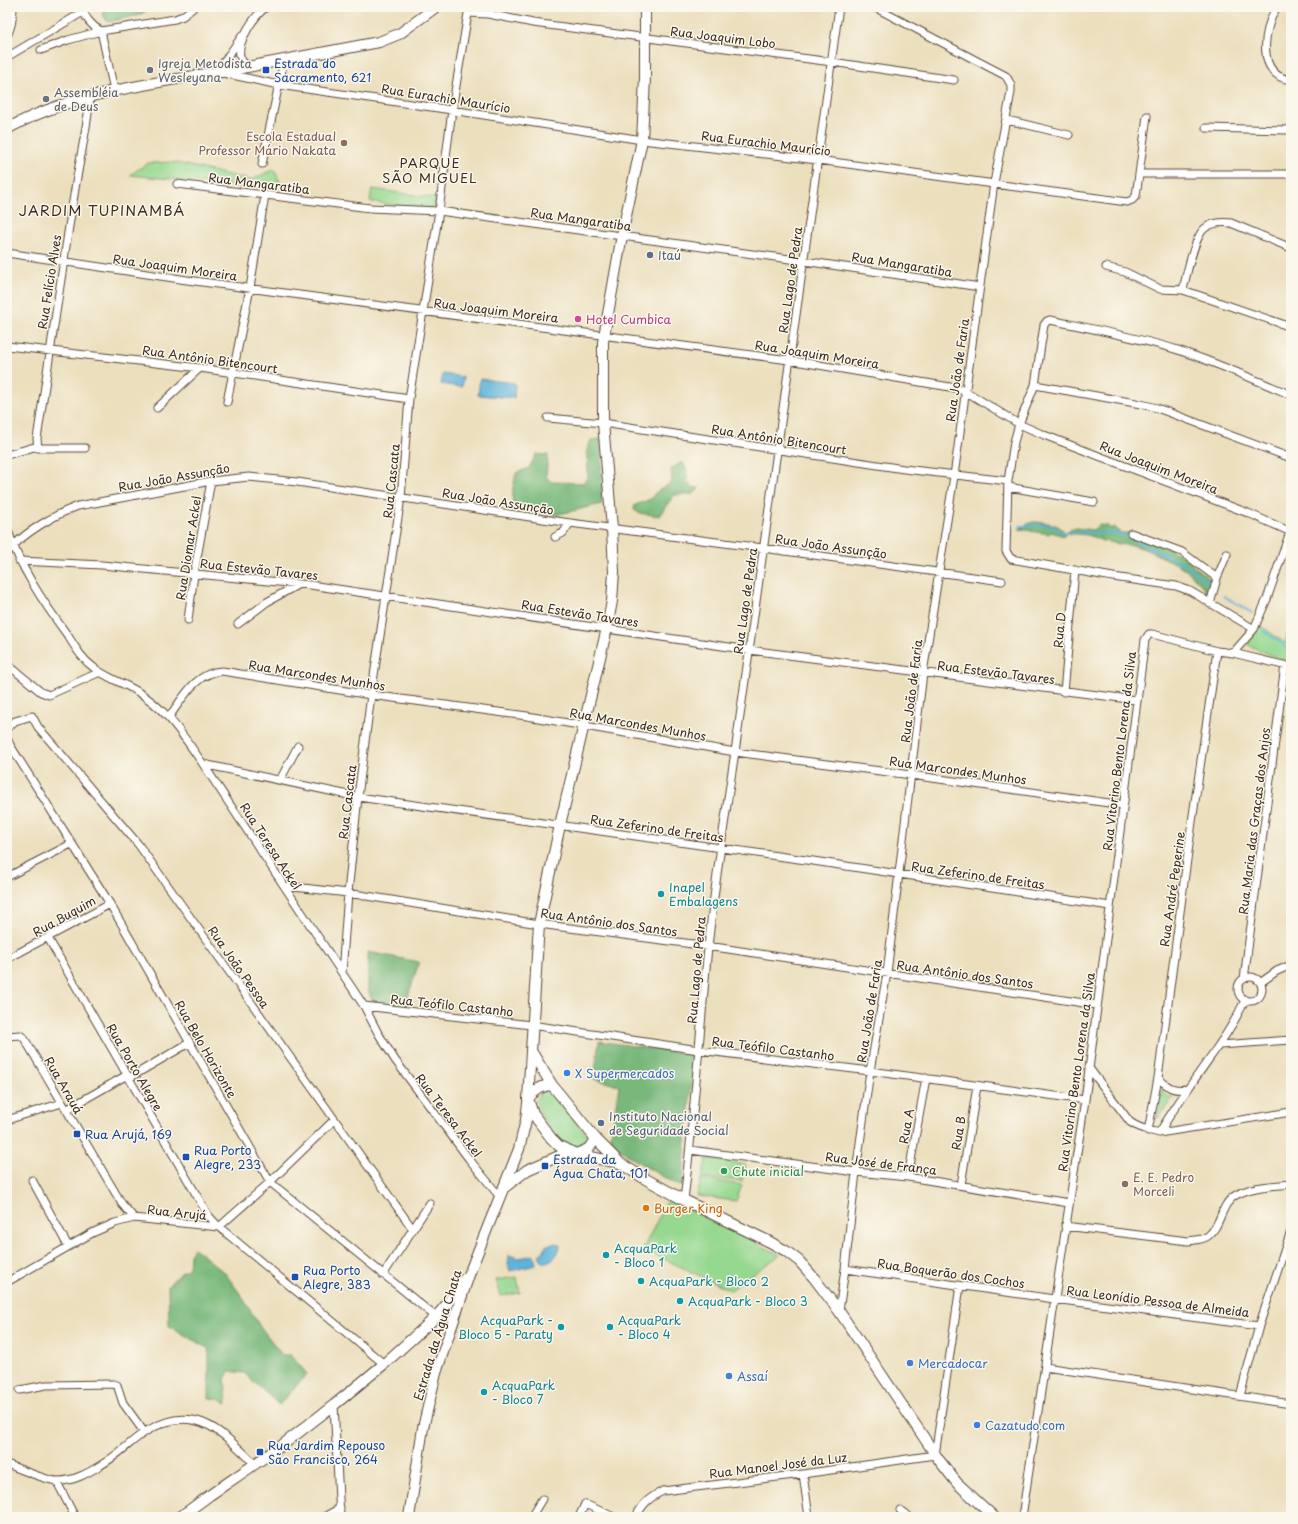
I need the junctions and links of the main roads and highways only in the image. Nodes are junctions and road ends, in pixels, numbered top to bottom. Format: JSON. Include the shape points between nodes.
{"nodes":[{"id":1,"x":436,"y":7,"type":"edge"},
{"id":2,"x":644,"y":7,"type":"edge"},
{"id":3,"x":7,"y":130,"type":"edge"},
{"id":4,"x":531,"y":1051,"type":"junction"},
{"id":5,"x":552,"y":1085,"type":"junction"},
{"id":6,"x":528,"y":1099,"type":"junction"},
{"id":7,"x":596,"y":1139,"type":"junction"},
{"id":8,"x":576,"y":1154,"type":"junction"},
{"id":9,"x":620,"y":1163,"type":"junction"},
{"id":10,"x":502,"y":1193,"type":"junction"},
{"id":11,"x":471,"y":1269,"type":"junction"},
{"id":12,"x":180,"y":1517,"type":"edge"},
{"id":13,"x":409,"y":1517,"type":"edge"},
{"id":14,"x":994,"y":1517,"type":"edge"}],
"edges":[{"from":1,"to":3,"type":"main road","via":[[399,34],[379,42],[114,90],[43,111]]},
{"from":2,"to":4,"type":"main road","name":"Estrada da Água Chata","via":[[642,140],[604,335],[603,423],[612,528],[612,600],[539,924]]},
{"from":4,"to":5,"type":"main road"},
{"from":4,"to":6,"type":"main road","name":"Estrada da Água Chata"},
{"from":5,"to":6,"type":"main road","via":[[546,1085],[532,1093]]},
{"from":5,"to":7,"type":"main road"},
{"from":6,"to":8,"type":"main road","via":[[533,1114],[551,1138],[559,1146]]},
{"from":6,"to":10,"type":"main road","name":"Estrada da Água Chata","via":[[524,1134]]},
{"from":7,"to":8,"type":"main road","via":[[588,1149]]},
{"from":7,"to":9,"type":"main road"},
{"from":8,"to":9,"type":"main road"},
{"from":8,"to":10,"type":"main road","name":"Estrada da Água Chata","via":[[559,1156],[527,1170]]},
{"from":9,"to":14,"type":"main road","via":[[684,1200],[786,1251],[799,1261],[839,1311],[935,1455],[957,1483]]},
{"from":10,"to":11,"type":"main road","name":"Estrada da Água Chata"},
{"from":11,"to":12,"type":"main road","via":[[436,1317],[384,1364],[334,1405]]},
{"from":11,"to":13,"type":"main road","name":"Estrada da Água Chata","via":[[436,1373],[422,1434]]}]}
